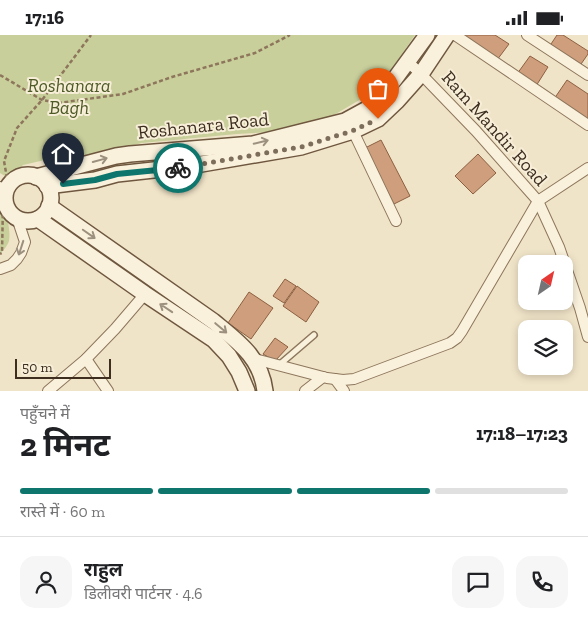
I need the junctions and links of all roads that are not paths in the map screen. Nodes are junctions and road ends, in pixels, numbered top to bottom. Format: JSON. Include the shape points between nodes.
{"nodes":[{"id":1,"x":426,"y":35,"type":"edge"},
{"id":2,"x":447,"y":35,"type":"edge"},
{"id":3,"x":455,"y":35,"type":"edge"},
{"id":4,"x":527,"y":35,"type":"edge"},
{"id":5,"x":408,"y":62,"type":"junction"},
{"id":6,"x":421,"y":74,"type":"junction"},
{"id":7,"x":588,"y":75,"type":"edge"},
{"id":8,"x":588,"y":125,"type":"edge"},
{"id":9,"x":352,"y":131,"type":"junction"},
{"id":10,"x":588,"y":168,"type":"edge"},
{"id":11,"x":42,"y":182,"type":"junction"},
{"id":12,"x":5,"y":190,"type":"edge"},
{"id":13,"x":538,"y":201,"type":"junction"},
{"id":14,"x":49,"y":206,"type":"junction"},
{"id":15,"x":17,"y":218,"type":"junction"},
{"id":16,"x":38,"y":219,"type":"junction"},
{"id":17,"x":396,"y":221,"type":"dead end"},
{"id":18,"x":0,"y":269,"type":"edge"},
{"id":19,"x":145,"y":294,"type":"junction"},
{"id":20,"x":314,"y":335,"type":"dead end"},
{"id":21,"x":588,"y":337,"type":"edge"},
{"id":22,"x":86,"y":359,"type":"junction"},
{"id":23,"x":255,"y":359,"type":"junction"},
{"id":24,"x":279,"y":365,"type":"junction"},
{"id":25,"x":323,"y":377,"type":"junction"},
{"id":26,"x":335,"y":379,"type":"junction"},
{"id":27,"x":48,"y":391,"type":"edge"},
{"id":28,"x":108,"y":391,"type":"edge"},
{"id":29,"x":247,"y":391,"type":"edge"},
{"id":30,"x":265,"y":391,"type":"edge"},
{"id":31,"x":305,"y":391,"type":"edge"},
{"id":32,"x":344,"y":391,"type":"edge"}],
"edges":[{"from":1,"to":5,"type":"street","name":"Roshanara Road"},
{"from":2,"to":6,"type":"street","name":"Roshanara Road"},
{"from":3,"to":8,"type":"street"},
{"from":4,"to":7,"type":"street"},
{"from":5,"to":6,"type":"street","name":"Ram Mandir Road"},
{"from":11,"to":5,"type":"street","name":"Roshanara Road","one_way":true,"via":[[116,156],[253,144],[345,121],[367,109],[383,95]]},
{"from":6,"to":9,"type":"street","name":"Roshanara Road","via":[[378,119]]},
{"from":6,"to":13,"type":"street","name":"Ram Mandir Road"},
{"from":9,"to":11,"type":"street","name":"Roshanara Road","via":[[301,147],[190,166],[117,174],[95,180]]},
{"from":9,"to":17,"type":"street"},
{"from":10,"to":13,"type":"street"},
{"from":11,"to":12,"type":"street","via":[[25,176]]},
{"from":11,"to":14,"type":"street","via":[[50,196]]},
{"from":12,"to":15,"type":"street","via":[[9,211]]},
{"from":13,"to":21,"type":"street","name":"Ram Mandir Road","via":[[559,247]]},
{"from":13,"to":26,"type":"street","via":[[457,338],[363,376]]},
{"from":14,"to":16,"type":"street"},
{"from":14,"to":23,"type":"street","one_way":true,"via":[[213,321]]},
{"from":15,"to":16,"type":"street","via":[[25,221]]},
{"from":15,"to":18,"type":"street","one_way":true,"via":[[25,242],[17,259]]},
{"from":16,"to":19,"type":"street"},
{"from":19,"to":22,"type":"street"},
{"from":29,"to":19,"type":"street","one_way":true,"via":[[229,356],[214,340]]},
{"from":20,"to":24,"type":"lane"},
{"from":22,"to":27,"type":"street"},
{"from":22,"to":28,"type":"street"},
{"from":23,"to":24,"type":"street"},
{"from":23,"to":30,"type":"street"},
{"from":24,"to":25,"type":"street"},
{"from":25,"to":26,"type":"street"},
{"from":25,"to":31,"type":"street"},
{"from":26,"to":32,"type":"street"}]}
